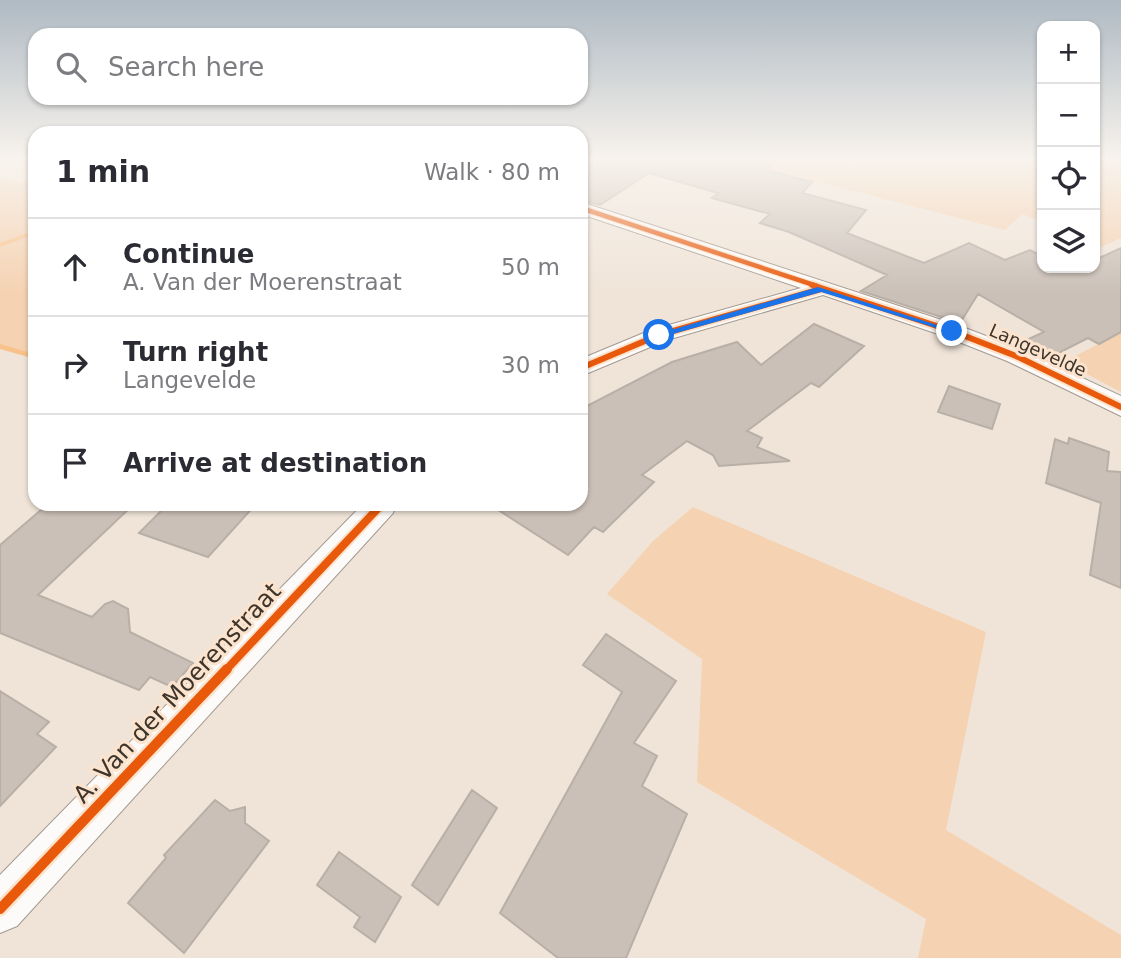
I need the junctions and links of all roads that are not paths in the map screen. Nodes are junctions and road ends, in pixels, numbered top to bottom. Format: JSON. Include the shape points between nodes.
{"nodes":[{"id":1,"x":588,"y":210,"type":"edge"},
{"id":2,"x":821,"y":289,"type":"junction"},
{"id":3,"x":588,"y":365,"type":"edge"},
{"id":4,"x":1121,"y":407,"type":"edge"},
{"id":5,"x":375,"y":511,"type":"edge"},
{"id":6,"x":0,"y":909,"type":"edge"}],
"edges":[{"from":1,"to":2,"type":"street","name":"Langevelde"},
{"from":2,"to":3,"type":"street","via":[[659,335]]},
{"from":2,"to":4,"type":"street","name":"Langevelde","via":[[965,335]]},
{"from":5,"to":6,"type":"street","name":"A. Van der Moerenstraat"}]}
